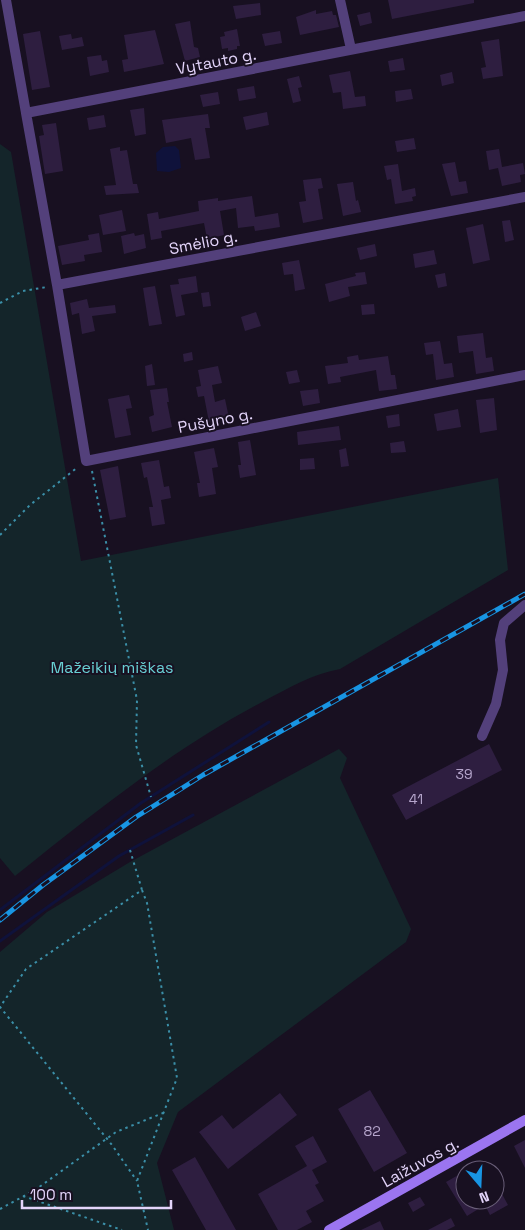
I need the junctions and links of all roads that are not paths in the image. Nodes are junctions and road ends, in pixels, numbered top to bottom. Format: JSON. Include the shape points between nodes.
{"nodes":[{"id":1,"x":6,"y":0,"type":"edge"},
{"id":2,"x":340,"y":0,"type":"edge"},
{"id":3,"x":525,"y":16,"type":"edge"},
{"id":4,"x":351,"y":49,"type":"junction"},
{"id":5,"x":26,"y":113,"type":"junction"},
{"id":6,"x":525,"y":197,"type":"edge"},
{"id":7,"x":57,"y":285,"type":"junction"},
{"id":8,"x":525,"y":375,"type":"edge"},
{"id":9,"x":525,"y":606,"type":"edge"},
{"id":10,"x":482,"y":736,"type":"dead end"},
{"id":11,"x":525,"y":1120,"type":"edge"},
{"id":12,"x":329,"y":1230,"type":"edge"}],
"edges":[{"from":1,"to":5,"type":"street"},
{"from":2,"to":4,"type":"street"},
{"from":3,"to":4,"type":"street","name":"Vytauto g."},
{"from":4,"to":5,"type":"street","name":"Vytauto g."},
{"from":5,"to":7,"type":"street"},
{"from":6,"to":7,"type":"street","name":"Smėlio g."},
{"from":7,"to":8,"type":"street","name":"Pušyno g.","via":[[88,460]]},
{"from":9,"to":10,"type":"street","via":[[504,623],[500,640],[503,670],[496,704]]},
{"from":11,"to":12,"type":"main road","name":"Laižuvos g."}]}
